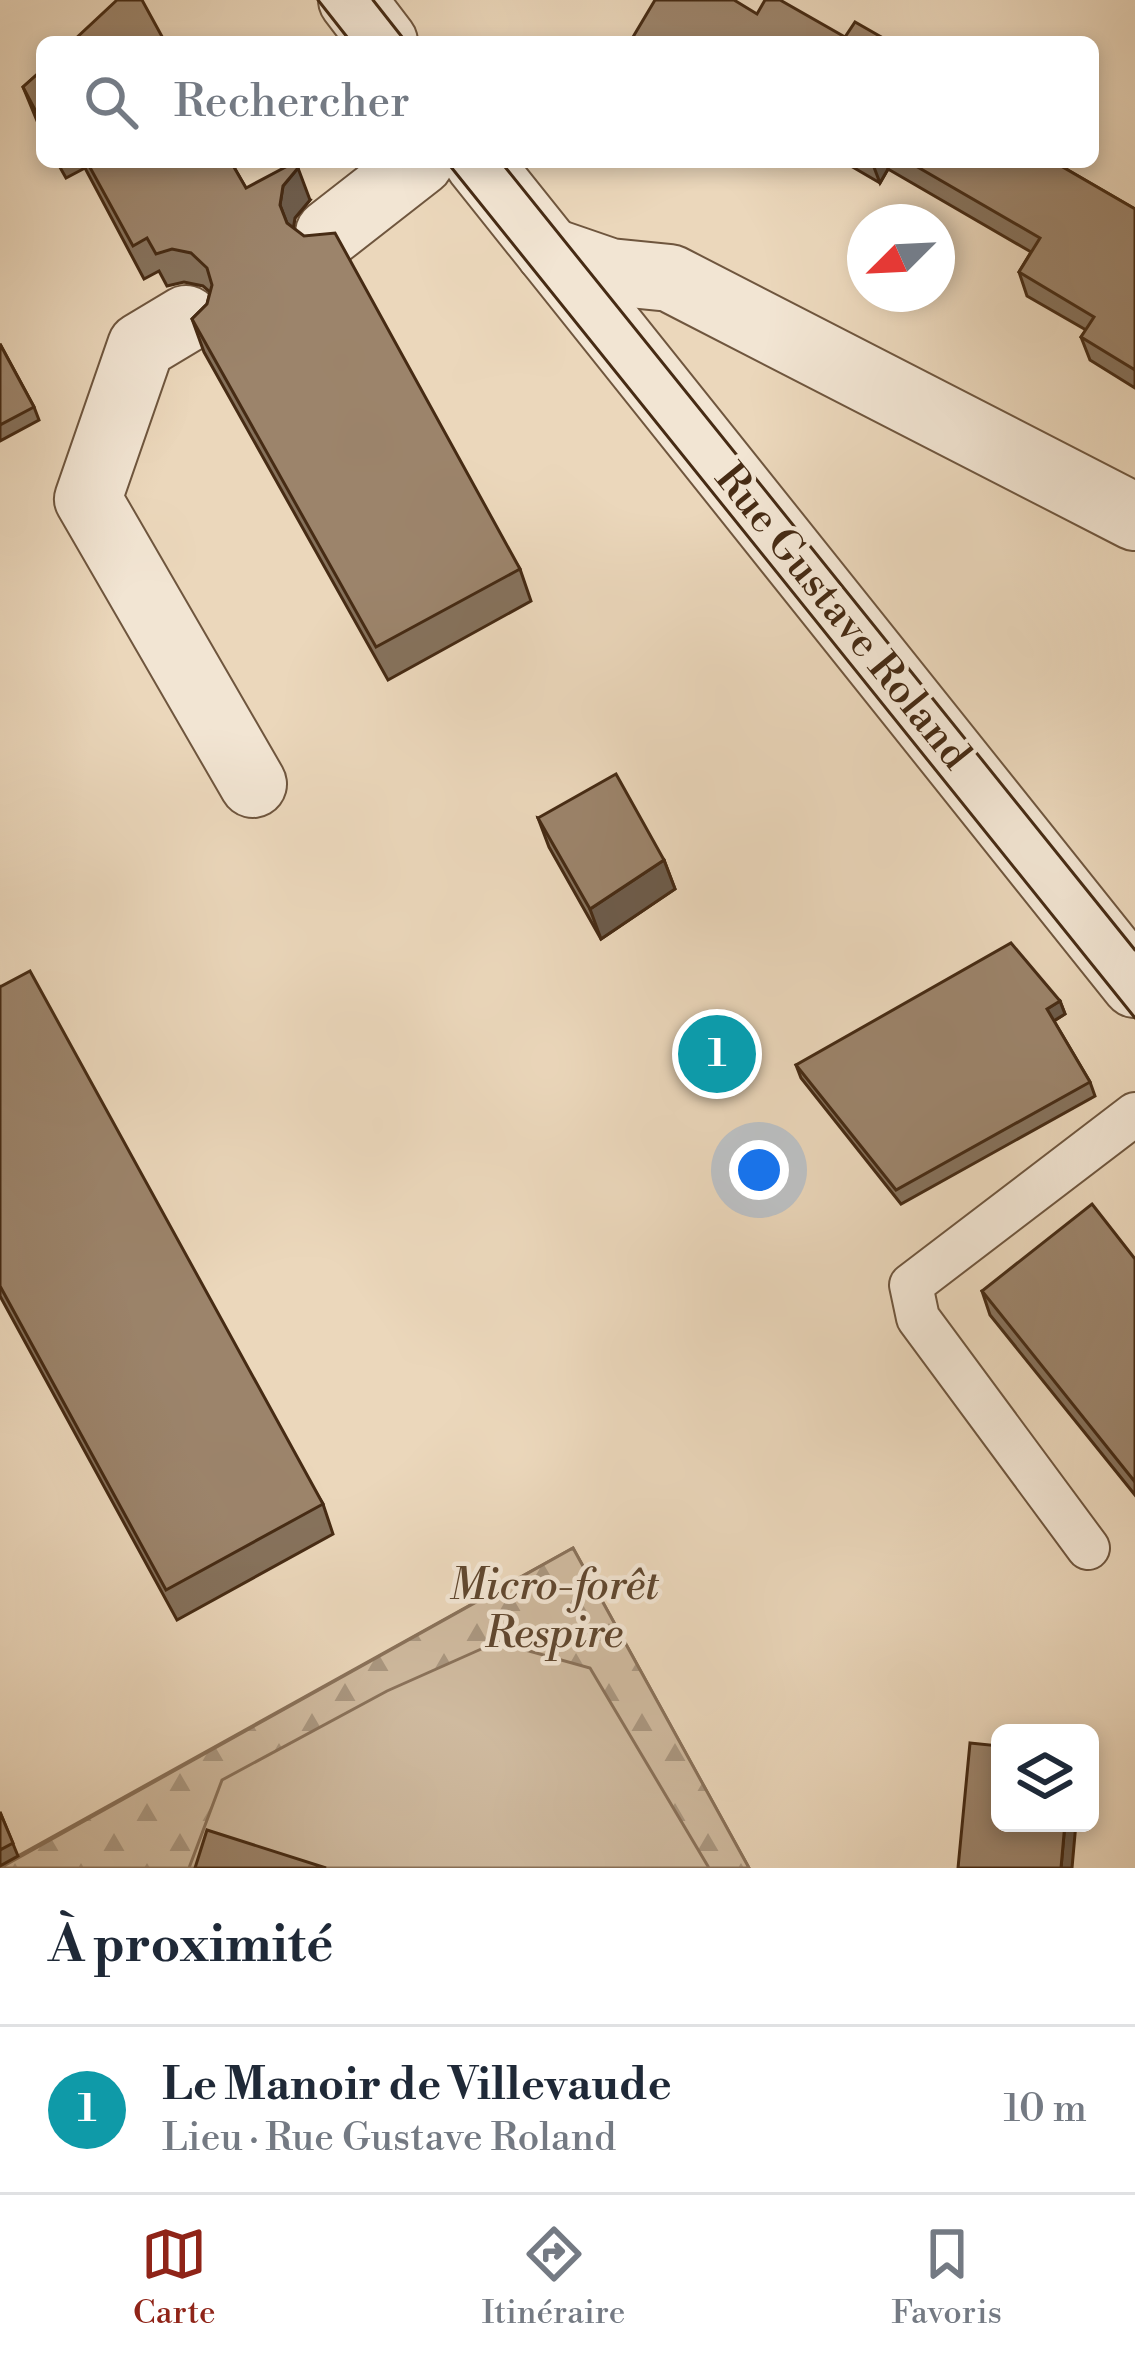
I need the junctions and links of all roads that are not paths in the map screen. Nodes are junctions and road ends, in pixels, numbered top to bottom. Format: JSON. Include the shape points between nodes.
{"nodes":[{"id":1,"x":352,"y":0,"type":"edge"},
{"id":2,"x":379,"y":36,"type":"edge"},
{"id":3,"x":412,"y":168,"type":"edge"},
{"id":4,"x":483,"y":168,"type":"edge"},
{"id":5,"x":329,"y":233,"type":"edge"},
{"id":6,"x":549,"y":251,"type":"junction"},
{"id":7,"x":186,"y":319,"type":"dead end"},
{"id":8,"x":1135,"y":517,"type":"edge"},
{"id":9,"x":253,"y":784,"type":"dead end"},
{"id":10,"x":1135,"y":984,"type":"edge"},
{"id":11,"x":1135,"y":1114,"type":"edge"},
{"id":12,"x":1088,"y":1548,"type":"dead end"}],
"edges":[{"from":1,"to":2,"type":"street"},
{"from":3,"to":5,"type":"street"},
{"from":4,"to":6,"type":"street","name":"Rue Gustave Roland"},
{"from":6,"to":8,"type":"street","via":[[610,272],[670,278]]},
{"from":6,"to":10,"type":"street","name":"Rue Gustave Roland"},
{"from":7,"to":9,"type":"street","via":[[141,346],[88,499]]},
{"from":11,"to":12,"type":"lane","via":[[911,1285],[918,1318]]}]}
